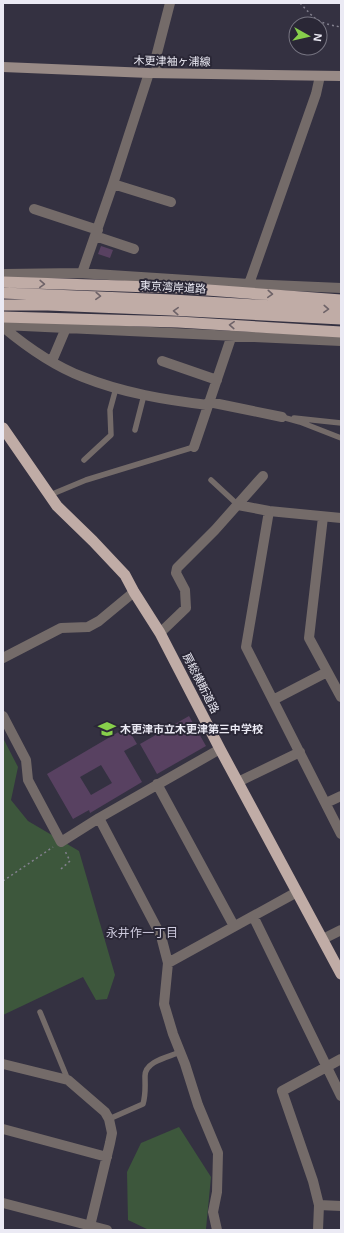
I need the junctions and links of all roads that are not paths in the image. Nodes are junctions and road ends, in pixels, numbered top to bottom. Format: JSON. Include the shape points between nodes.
{"nodes":[{"id":1,"x":170,"y":3,"type":"edge"},
{"id":2,"x":3,"y":68,"type":"edge"},
{"id":3,"x":153,"y":73,"type":"junction"},
{"id":4,"x":320,"y":76,"type":"junction"},
{"id":5,"x":341,"y":76,"type":"edge"},
{"id":6,"x":114,"y":184,"type":"junction"},
{"id":7,"x":171,"y":202,"type":"dead end"},
{"id":8,"x":34,"y":209,"type":"dead end"},
{"id":9,"x":96,"y":233,"type":"junction"},
{"id":10,"x":134,"y":249,"type":"dead end"},
{"id":11,"x":82,"y":273,"type":"junction"},
{"id":12,"x":3,"y":276,"type":"edge"},
{"id":13,"x":3,"y":282,"type":"edge"},
{"id":14,"x":249,"y":284,"type":"junction"},
{"id":15,"x":341,"y":288,"type":"edge"},
{"id":16,"x":3,"y":293,"type":"edge"},
{"id":17,"x":341,"y":300,"type":"edge"},
{"id":18,"x":3,"y":305,"type":"edge"},
{"id":19,"x":341,"y":310,"type":"edge"},
{"id":20,"x":3,"y":317,"type":"edge"},
{"id":21,"x":341,"y":319,"type":"edge"},
{"id":22,"x":3,"y":326,"type":"edge"},
{"id":23,"x":66,"y":328,"type":"junction"},
{"id":24,"x":341,"y":332,"type":"edge"},
{"id":25,"x":232,"y":335,"type":"junction"},
{"id":26,"x":341,"y":341,"type":"edge"},
{"id":27,"x":52,"y":361,"type":"junction"},
{"id":28,"x":162,"y":361,"type":"dead end"},
{"id":29,"x":217,"y":380,"type":"junction"},
{"id":30,"x":116,"y":388,"type":"junction"},
{"id":31,"x":144,"y":395,"type":"junction"},
{"id":32,"x":209,"y":404,"type":"junction"},
{"id":33,"x":282,"y":417,"type":"junction"},
{"id":34,"x":341,"y":423,"type":"edge"},
{"id":35,"x":3,"y":428,"type":"edge"},
{"id":36,"x":135,"y":430,"type":"dead end"},
{"id":37,"x":341,"y":438,"type":"edge"},
{"id":38,"x":194,"y":447,"type":"joint"},
{"id":39,"x":84,"y":460,"type":"dead end"},
{"id":40,"x":263,"y":476,"type":"dead end"},
{"id":41,"x":211,"y":480,"type":"dead end"},
{"id":42,"x":50,"y":495,"type":"junction"},
{"id":43,"x":238,"y":505,"type":"junction"},
{"id":44,"x":269,"y":511,"type":"junction"},
{"id":45,"x":323,"y":517,"type":"junction"},
{"id":46,"x":341,"y":518,"type":"edge"},
{"id":47,"x":134,"y":592,"type":"junction"},
{"id":48,"x":160,"y":633,"type":"junction"},
{"id":49,"x":3,"y":658,"type":"edge"},
{"id":50,"x":327,"y":672,"type":"junction"},
{"id":51,"x":338,"y":686,"type":"edge"},
{"id":52,"x":341,"y":697,"type":"edge"},
{"id":53,"x":273,"y":700,"type":"junction"},
{"id":54,"x":3,"y":716,"type":"edge"},
{"id":55,"x":220,"y":748,"type":"junction"},
{"id":56,"x":300,"y":752,"type":"junction"},
{"id":57,"x":238,"y":782,"type":"junction"},
{"id":58,"x":157,"y":784,"type":"junction"},
{"id":59,"x":341,"y":796,"type":"edge"},
{"id":60,"x":326,"y":803,"type":"junction"},
{"id":61,"x":99,"y":818,"type":"junction"},
{"id":62,"x":341,"y":834,"type":"edge"},
{"id":63,"x":297,"y":892,"type":"junction"},
{"id":64,"x":253,"y":916,"type":"junction"},
{"id":65,"x":234,"y":926,"type":"junction"},
{"id":66,"x":341,"y":930,"type":"edge"},
{"id":67,"x":323,"y":939,"type":"junction"},
{"id":68,"x":168,"y":963,"type":"junction"},
{"id":69,"x":341,"y":974,"type":"edge"},
{"id":70,"x":40,"y":1012,"type":"dead end"},
{"id":71,"x":180,"y":1052,"type":"junction"},
{"id":72,"x":341,"y":1060,"type":"edge"},
{"id":73,"x":3,"y":1064,"type":"edge"},
{"id":74,"x":326,"y":1067,"type":"junction"},
{"id":75,"x":68,"y":1080,"type":"junction"},
{"id":76,"x":341,"y":1096,"type":"edge"},
{"id":77,"x":109,"y":1119,"type":"junction"},
{"id":78,"x":3,"y":1130,"type":"edge"},
{"id":79,"x":106,"y":1157,"type":"junction"},
{"id":80,"x":3,"y":1203,"type":"edge"},
{"id":81,"x":319,"y":1205,"type":"junction"},
{"id":82,"x":341,"y":1206,"type":"edge"},
{"id":83,"x":90,"y":1228,"type":"edge"},
{"id":84,"x":106,"y":1230,"type":"edge"},
{"id":85,"x":217,"y":1230,"type":"edge"},
{"id":86,"x":318,"y":1230,"type":"edge"}],
"edges":[{"from":1,"to":3,"type":"street"},
{"from":2,"to":3,"type":"main road","name":"木更津袖ヶ浦線"},
{"from":3,"to":4,"type":"main road","name":"木更津袖ヶ浦線"},
{"from":3,"to":6,"type":"street"},
{"from":4,"to":5,"type":"main road","name":"木更津袖ヶ浦線"},
{"from":4,"to":14,"type":"street","via":[[316,94]]},
{"from":6,"to":7,"type":"street"},
{"from":6,"to":9,"type":"street"},
{"from":8,"to":9,"type":"street"},
{"from":9,"to":10,"type":"street"},
{"from":9,"to":11,"type":"street"},
{"from":11,"to":12,"type":"street"},
{"from":11,"to":14,"type":"street"},
{"from":13,"to":17,"type":"highway","one_way":true,"via":[[181,288]]},
{"from":14,"to":15,"type":"street"},
{"from":16,"to":19,"type":"highway","name":"東京湾岸道路","one_way":true,"via":[[164,299]]},
{"from":21,"to":18,"type":"highway","one_way":true,"via":[[125,308]]},
{"from":24,"to":20,"type":"highway","one_way":true,"via":[[178,322]]},
{"from":22,"to":23,"type":"street"},
{"from":22,"to":27,"type":"street","via":[[26,346]]},
{"from":23,"to":25,"type":"street"},
{"from":23,"to":27,"type":"street"},
{"from":25,"to":26,"type":"street"},
{"from":25,"to":29,"type":"street"},
{"from":27,"to":30,"type":"street","via":[[82,377]]},
{"from":28,"to":29,"type":"street"},
{"from":29,"to":32,"type":"street"},
{"from":30,"to":31,"type":"street"},
{"from":30,"to":39,"type":"lane","via":[[110,410],[111,435]]},
{"from":31,"to":32,"type":"street"},
{"from":31,"to":36,"type":"lane"},
{"from":32,"to":33,"type":"street"},
{"from":32,"to":38,"type":"street"},
{"from":33,"to":34,"type":"lane"},
{"from":33,"to":37,"type":"lane"},
{"from":35,"to":42,"type":"highway","name":"房総横断道路"},
{"from":38,"to":42,"type":"lane","via":[[86,480]]},
{"from":40,"to":43,"type":"street"},
{"from":41,"to":43,"type":"lane"},
{"from":42,"to":47,"type":"highway","name":"房総横断道路","via":[[57,506],[125,574]]},
{"from":43,"to":44,"type":"street"},
{"from":43,"to":48,"type":"street","via":[[177,568],[176,573],[185,590],[186,608]]},
{"from":44,"to":45,"type":"street"},
{"from":44,"to":53,"type":"street","via":[[246,647]]},
{"from":45,"to":46,"type":"street"},
{"from":45,"to":50,"type":"street","via":[[309,638]]},
{"from":47,"to":48,"type":"highway","name":"房総横断道路"},
{"from":47,"to":49,"type":"street","via":[[88,627],[61,628]]},
{"from":48,"to":55,"type":"highway","name":"房総横断道路"},
{"from":50,"to":51,"type":"street"},
{"from":50,"to":53,"type":"street"},
{"from":51,"to":52,"type":"street"},
{"from":53,"to":56,"type":"street"},
{"from":54,"to":61,"type":"street","via":[[26,760],[28,780],[61,842]]},
{"from":55,"to":57,"type":"highway","name":"房総横断道路"},
{"from":55,"to":58,"type":"street"},
{"from":56,"to":57,"type":"street"},
{"from":56,"to":60,"type":"street"},
{"from":57,"to":63,"type":"highway","name":"房総横断道路"},
{"from":58,"to":61,"type":"street"},
{"from":58,"to":65,"type":"street"},
{"from":59,"to":60,"type":"street"},
{"from":60,"to":62,"type":"street"},
{"from":61,"to":68,"type":"street","via":[[161,936]]},
{"from":63,"to":64,"type":"street"},
{"from":63,"to":67,"type":"highway","name":"房総横断道路"},
{"from":64,"to":65,"type":"street"},
{"from":64,"to":74,"type":"street"},
{"from":65,"to":68,"type":"street"},
{"from":66,"to":67,"type":"street"},
{"from":67,"to":69,"type":"highway","name":"房総横断道路"},
{"from":68,"to":71,"type":"street","via":[[164,1004]]},
{"from":70,"to":75,"type":"lane"},
{"from":71,"to":77,"type":"lane","via":[[147,1067],[146,1095],[142,1104]]},
{"from":71,"to":85,"type":"street","via":[[218,1153],[213,1212]]},
{"from":72,"to":74,"type":"street"},
{"from":73,"to":75,"type":"street"},
{"from":74,"to":76,"type":"street"},
{"from":74,"to":81,"type":"street","via":[[282,1091]]},
{"from":75,"to":77,"type":"street","via":[[105,1112]]},
{"from":77,"to":79,"type":"street","via":[[112,1133]]},
{"from":78,"to":79,"type":"street"},
{"from":79,"to":83,"type":"street"},
{"from":80,"to":83,"type":"street"},
{"from":81,"to":82,"type":"street"},
{"from":81,"to":86,"type":"street"},
{"from":83,"to":84,"type":"street"}]}
